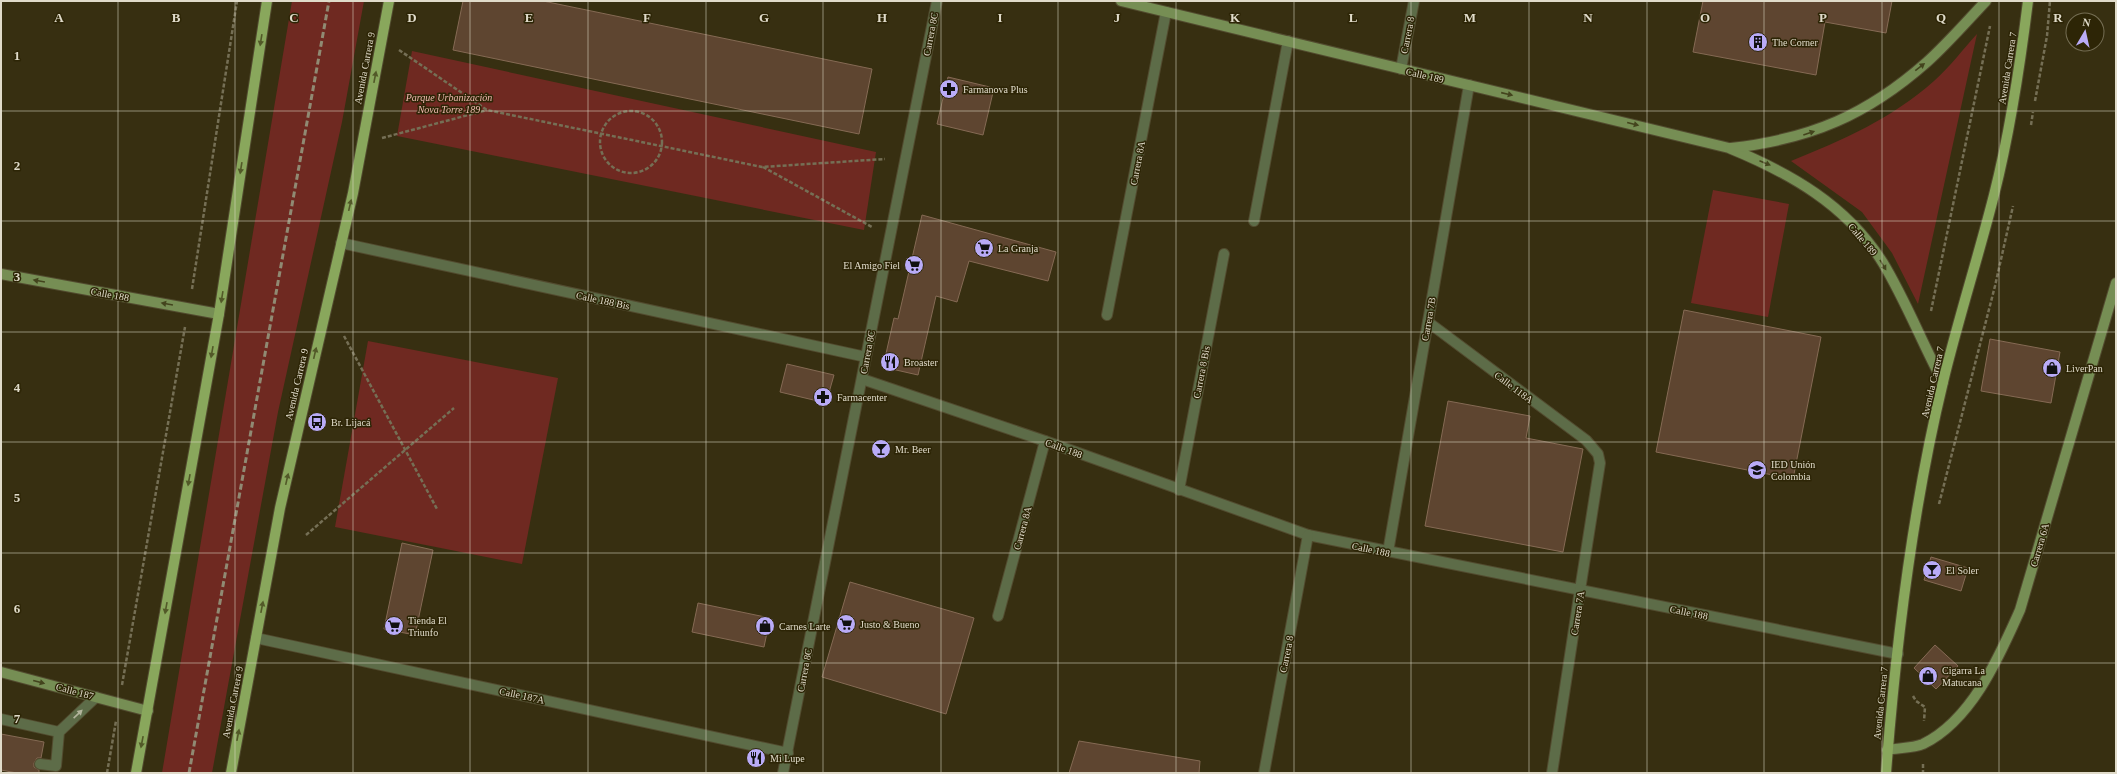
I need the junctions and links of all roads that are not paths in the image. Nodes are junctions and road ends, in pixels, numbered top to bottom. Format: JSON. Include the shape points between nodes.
{"nodes":[{"id":1,"x":267,"y":1,"type":"edge"},
{"id":2,"x":389,"y":1,"type":"edge"},
{"id":3,"x":937,"y":1,"type":"edge"},
{"id":4,"x":1121,"y":1,"type":"edge"},
{"id":5,"x":1414,"y":1,"type":"edge"},
{"id":6,"x":1986,"y":1,"type":"edge"},
{"id":7,"x":2028,"y":1,"type":"edge"},
{"id":8,"x":1166,"y":12,"type":"junction"},
{"id":9,"x":1288,"y":41,"type":"junction"},
{"id":10,"x":1401,"y":69,"type":"junction"},
{"id":11,"x":1469,"y":85,"type":"junction"},
{"id":12,"x":1729,"y":148,"type":"junction"},
{"id":13,"x":1254,"y":221,"type":"dead end"},
{"id":14,"x":341,"y":243,"type":"junction"},
{"id":15,"x":1224,"y":254,"type":"dead end"},
{"id":16,"x":1,"y":274,"type":"edge"},
{"id":17,"x":2116,"y":283,"type":"edge"},
{"id":18,"x":219,"y":314,"type":"junction"},
{"id":19,"x":1107,"y":315,"type":"dead end"},
{"id":20,"x":1428,"y":322,"type":"junction"},
{"id":21,"x":866,"y":357,"type":"junction"},
{"id":22,"x":862,"y":379,"type":"junction"},
{"id":23,"x":1943,"y":382,"type":"junction"},
{"id":24,"x":1045,"y":441,"type":"junction"},
{"id":25,"x":1598,"y":454,"type":"joint"},
{"id":26,"x":1179,"y":490,"type":"junction"},
{"id":27,"x":1308,"y":535,"type":"junction"},
{"id":28,"x":1388,"y":552,"type":"junction"},
{"id":29,"x":1580,"y":590,"type":"junction"},
{"id":30,"x":998,"y":616,"type":"dead end"},
{"id":31,"x":256,"y":638,"type":"junction"},
{"id":32,"x":1898,"y":654,"type":"junction"},
{"id":33,"x":1,"y":672,"type":"edge"},
{"id":34,"x":96,"y":697,"type":"junction"},
{"id":35,"x":148,"y":711,"type":"junction"},
{"id":36,"x":1,"y":719,"type":"edge"},
{"id":37,"x":59,"y":732,"type":"junction"},
{"id":38,"x":1888,"y":750,"type":"junction"},
{"id":39,"x":788,"y":753,"type":"junction"},
{"id":40,"x":40,"y":764,"type":"dead end"},
{"id":41,"x":136,"y":773,"type":"edge"},
{"id":42,"x":231,"y":773,"type":"edge"},
{"id":43,"x":783,"y":773,"type":"edge"},
{"id":44,"x":1264,"y":773,"type":"edge"},
{"id":45,"x":1552,"y":773,"type":"edge"},
{"id":46,"x":1886,"y":773,"type":"edge"}],
"edges":[{"from":1,"to":18,"type":"main road","one_way":true},
{"from":14,"to":2,"type":"main road","name":"Avenida Carrera 9","one_way":true,"via":[[353,193]]},
{"from":3,"to":21,"type":"street","name":"Carrera 8C"},
{"from":4,"to":8,"type":"street","name":"Calle 189"},
{"from":5,"to":10,"type":"street","name":"Carrera 8"},
{"from":12,"to":6,"type":"street","name":"Calle 189","one_way":true,"via":[[1774,142],[1807,134],[1846,119],[1878,100],[1927,62]]},
{"from":7,"to":23,"type":"main road","name":"Avenida Carrera 7","via":[[2019,75],[1994,194]]},
{"from":8,"to":9,"type":"street","name":"Calle 189"},
{"from":8,"to":19,"type":"street","name":"Carrera 8A"},
{"from":9,"to":10,"type":"street","name":"Calle 189"},
{"from":9,"to":13,"type":"street"},
{"from":10,"to":11,"type":"street","name":"Calle 189"},
{"from":11,"to":12,"type":"street","name":"Calle 189","one_way":true},
{"from":11,"to":20,"type":"street","name":"Carrera 7B"},
{"from":12,"to":23,"type":"street","name":"Calle 189","one_way":true,"via":[[1773,166],[1800,182],[1830,204],[1859,231],[1882,262],[1901,296]]},
{"from":14,"to":21,"type":"street","name":"Calle 188 Bis"},
{"from":31,"to":14,"type":"main road","name":"Avenida Carrera 9","one_way":true,"via":[[280,508]]},
{"from":15,"to":26,"type":"street","name":"Carrera 8 Bis"},
{"from":18,"to":16,"type":"street","name":"Calle 188","one_way":true},
{"from":17,"to":38,"type":"street","name":"Carrera 6A","via":[[2020,610],[2003,648],[1981,687],[1946,730],[1922,744]]},
{"from":18,"to":35,"type":"main road","one_way":true},
{"from":20,"to":25,"type":"street","name":"Calle 118A","via":[[1586,440]]},
{"from":20,"to":28,"type":"street","name":"Carrera 7B"},
{"from":21,"to":22,"type":"street","name":"Carrera 8C"},
{"from":22,"to":24,"type":"street","name":"Calle 188"},
{"from":22,"to":39,"type":"street","name":"Carrera 8C"},
{"from":23,"to":32,"type":"main road","name":"Avenida Carrera 7","via":[[1907,570]]},
{"from":24,"to":26,"type":"street","name":"Calle 188"},
{"from":24,"to":30,"type":"street","name":"Carrera 8A"},
{"from":25,"to":29,"type":"street","name":"Carrera 7A","via":[[1600,463]]},
{"from":26,"to":27,"type":"street","name":"Calle 188"},
{"from":27,"to":28,"type":"street","name":"Calle 188"},
{"from":27,"to":44,"type":"street","name":"Carrera 8"},
{"from":28,"to":29,"type":"street","name":"Calle 188"},
{"from":29,"to":32,"type":"street","name":"Calle 188"},
{"from":29,"to":45,"type":"street","name":"Carrera 7A"},
{"from":31,"to":39,"type":"street","name":"Calle 187A"},
{"from":42,"to":31,"type":"main road","name":"Avenida Carrera 9","one_way":true},
{"from":32,"to":38,"type":"main road","name":"Avenida Carrera 7"},
{"from":33,"to":34,"type":"street","name":"Calle 187","one_way":true},
{"from":34,"to":35,"type":"street","name":"Calle 187"},
{"from":37,"to":34,"type":"street","one_way":true},
{"from":35,"to":41,"type":"main road","one_way":true},
{"from":36,"to":37,"type":"street"},
{"from":37,"to":40,"type":"street","via":[[56,766]]},
{"from":38,"to":46,"type":"main road","name":"Avenida Carrera 7"},
{"from":39,"to":43,"type":"street","name":"Carrera 8C"}]}
